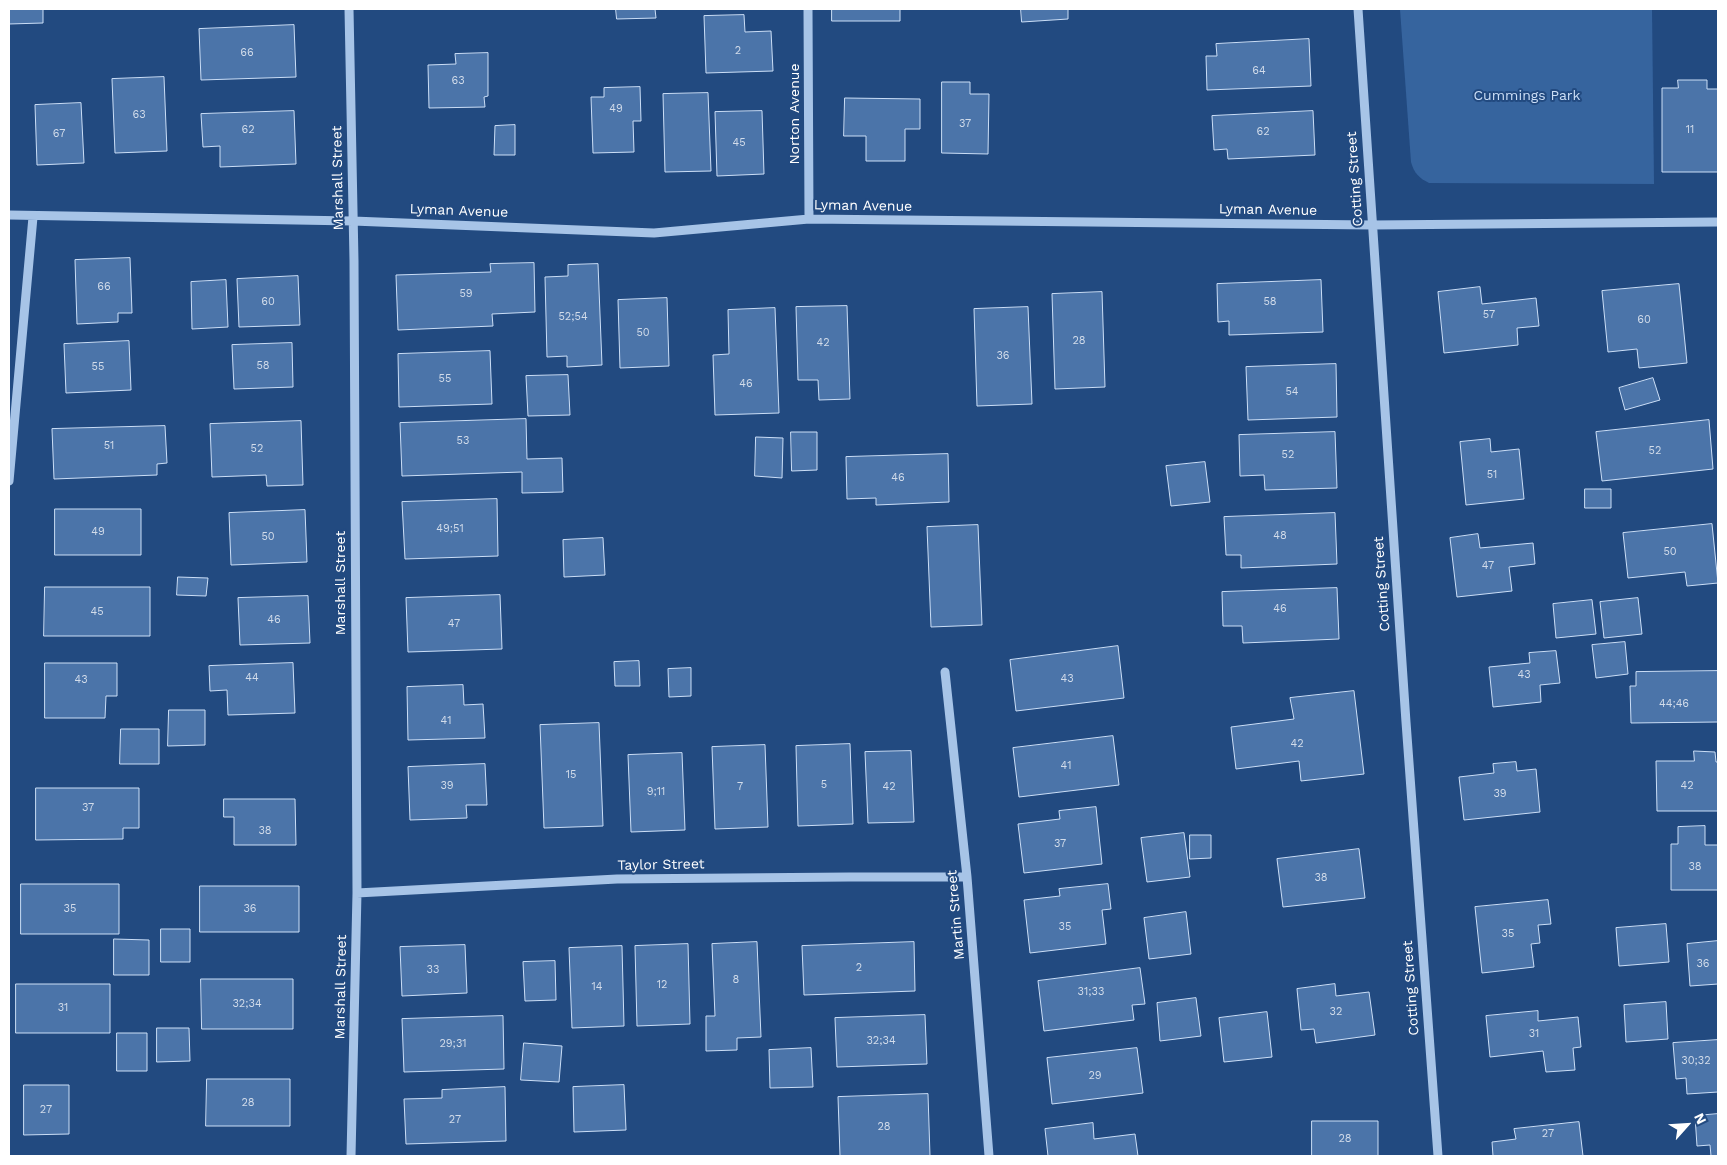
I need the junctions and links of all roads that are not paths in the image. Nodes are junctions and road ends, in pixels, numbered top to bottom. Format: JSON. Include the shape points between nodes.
{"nodes":[{"id":1,"x":349,"y":9,"type":"edge"},
{"id":2,"x":808,"y":9,"type":"edge"},
{"id":3,"x":1358,"y":9,"type":"edge"},
{"id":4,"x":9,"y":215,"type":"edge"},
{"id":5,"x":34,"y":217,"type":"junction"},
{"id":6,"x":809,"y":219,"type":"junction"},
{"id":7,"x":353,"y":221,"type":"junction"},
{"id":8,"x":1718,"y":222,"type":"edge"},
{"id":9,"x":1372,"y":225,"type":"junction"},
{"id":10,"x":9,"y":481,"type":"edge"},
{"id":11,"x":945,"y":672,"type":"dead end"},
{"id":12,"x":967,"y":877,"type":"junction"},
{"id":13,"x":357,"y":893,"type":"junction"},
{"id":14,"x":351,"y":1156,"type":"edge"},
{"id":15,"x":988,"y":1156,"type":"edge"},
{"id":16,"x":1438,"y":1156,"type":"edge"}],
"edges":[{"from":1,"to":7,"type":"street","name":"Marshall Street"},
{"from":2,"to":6,"type":"street","name":"Norton Avenue"},
{"from":3,"to":9,"type":"street","name":"Cotting Street"},
{"from":4,"to":5,"type":"street","name":"Lyman Avenue"},
{"from":5,"to":7,"type":"street","name":"Lyman Avenue"},
{"from":5,"to":10,"type":"street"},
{"from":6,"to":7,"type":"street","name":"Lyman Avenue","via":[[654,233]]},
{"from":6,"to":9,"type":"street","name":"Lyman Avenue"},
{"from":7,"to":13,"type":"street","name":"Marshall Street"},
{"from":8,"to":9,"type":"street","name":"Lyman Avenue"},
{"from":9,"to":16,"type":"street","name":"Cotting Street"},
{"from":11,"to":12,"type":"street","name":"Martin Street"},
{"from":12,"to":13,"type":"street","name":"Taylor Street","via":[[617,879]]},
{"from":12,"to":15,"type":"street","name":"Martin Street"},
{"from":13,"to":14,"type":"street","name":"Marshall Street"}]}
